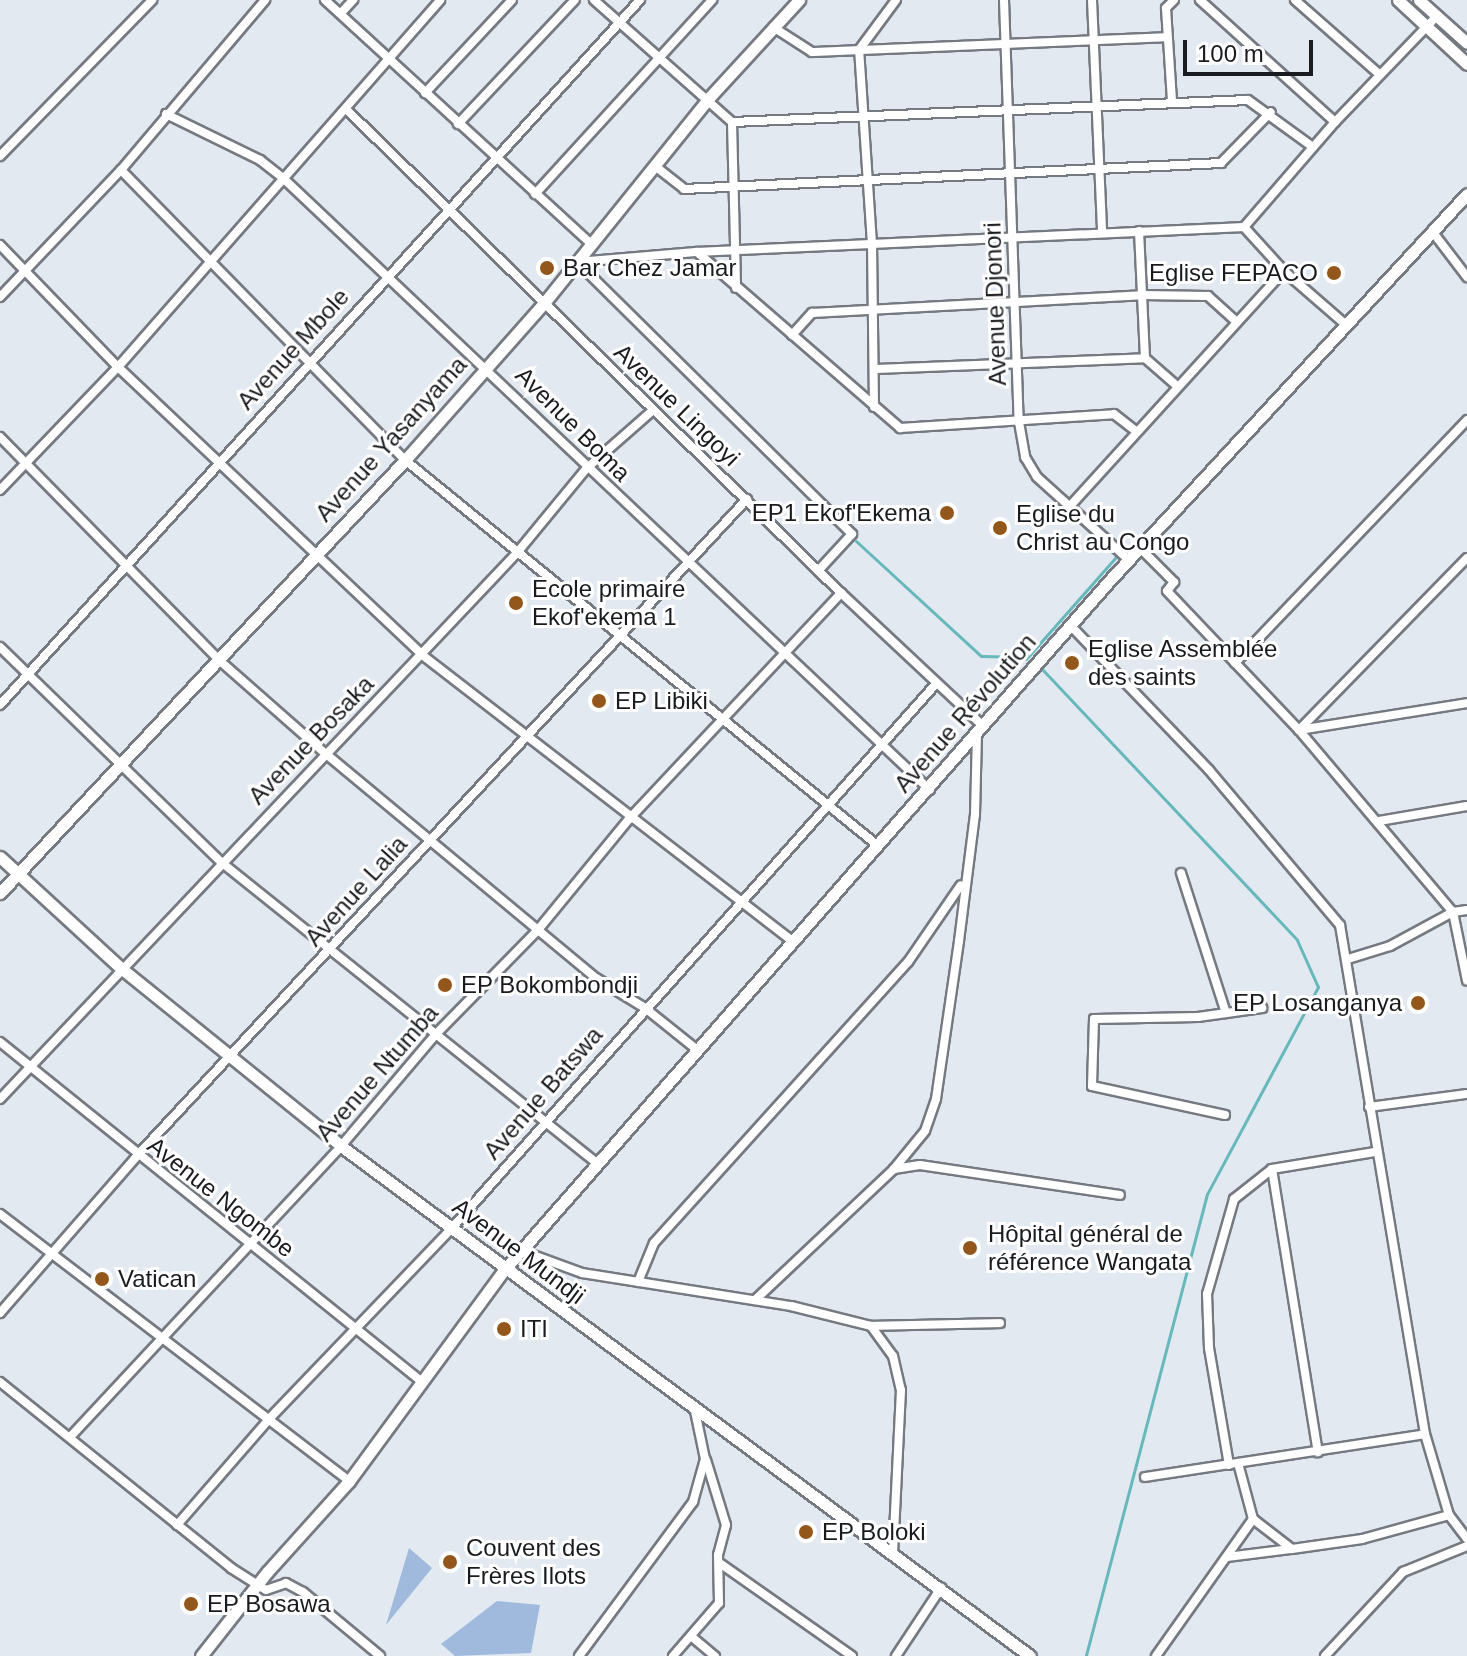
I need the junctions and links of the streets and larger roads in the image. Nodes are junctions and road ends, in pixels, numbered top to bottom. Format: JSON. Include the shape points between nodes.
{"nodes":[{"id":1,"x":152,"y":0,"type":"edge"},
{"id":2,"x":265,"y":0,"type":"edge"},
{"id":3,"x":325,"y":0,"type":"edge"},
{"id":4,"x":353,"y":0,"type":"edge"},
{"id":5,"x":440,"y":0,"type":"edge"},
{"id":6,"x":512,"y":0,"type":"edge"},
{"id":7,"x":575,"y":0,"type":"edge"},
{"id":8,"x":594,"y":0,"type":"edge"},
{"id":9,"x":640,"y":0,"type":"edge"},
{"id":10,"x":712,"y":0,"type":"edge"},
{"id":11,"x":799,"y":0,"type":"edge"},
{"id":12,"x":896,"y":0,"type":"edge"},
{"id":13,"x":1004,"y":0,"type":"edge"},
{"id":14,"x":1092,"y":0,"type":"edge"},
{"id":15,"x":1174,"y":0,"type":"edge"},
{"id":16,"x":1200,"y":0,"type":"edge"},
{"id":17,"x":1295,"y":0,"type":"edge"},
{"id":18,"x":1398,"y":0,"type":"edge"},
{"id":19,"x":1419,"y":0,"type":"edge"},
{"id":20,"x":341,"y":13,"type":"junction"},
{"id":21,"x":1437,"y":16,"type":"junction"},
{"id":22,"x":619,"y":23,"type":"junction"},
{"id":23,"x":773,"y":27,"type":"junction"},
{"id":24,"x":1426,"y":27,"type":"junction"},
{"id":25,"x":1167,"y":37,"type":"junction"},
{"id":26,"x":1094,"y":39,"type":"junction"},
{"id":27,"x":1006,"y":43,"type":"junction"},
{"id":28,"x":1467,"y":43,"type":"edge"},
{"id":29,"x":859,"y":50,"type":"junction"},
{"id":30,"x":660,"y":59,"type":"junction"},
{"id":31,"x":388,"y":60,"type":"junction"},
{"id":32,"x":1466,"y":62,"type":"edge"},
{"id":33,"x":1379,"y":74,"type":"junction"},
{"id":34,"x":425,"y":93,"type":"junction"},
{"id":35,"x":707,"y":100,"type":"junction"},
{"id":36,"x":1172,"y":101,"type":"junction"},
{"id":37,"x":1095,"y":104,"type":"junction"},
{"id":38,"x":1008,"y":108,"type":"junction"},
{"id":39,"x":346,"y":109,"type":"junction"},
{"id":40,"x":1271,"y":112,"type":"junction"},
{"id":41,"x":166,"y":114,"type":"junction"},
{"id":42,"x":864,"y":115,"type":"junction"},
{"id":43,"x":732,"y":122,"type":"junction"},
{"id":44,"x":1335,"y":122,"type":"junction"},
{"id":45,"x":458,"y":124,"type":"junction"},
{"id":46,"x":1313,"y":147,"type":"junction"},
{"id":47,"x":0,"y":156,"type":"edge"},
{"id":48,"x":496,"y":159,"type":"junction"},
{"id":49,"x":655,"y":166,"type":"junction"},
{"id":50,"x":1099,"y":169,"type":"junction"},
{"id":51,"x":121,"y":170,"type":"junction"},
{"id":52,"x":1010,"y":173,"type":"junction"},
{"id":53,"x":868,"y":178,"type":"junction"},
{"id":54,"x":284,"y":179,"type":"junction"},
{"id":55,"x":735,"y":185,"type":"junction"},
{"id":56,"x":535,"y":194,"type":"junction"},
{"id":57,"x":1467,"y":194,"type":"edge"},
{"id":58,"x":447,"y":209,"type":"junction"},
{"id":59,"x":1244,"y":227,"type":"junction"},
{"id":60,"x":1139,"y":231,"type":"junction"},
{"id":61,"x":1432,"y":231,"type":"junction"},
{"id":62,"x":1102,"y":233,"type":"junction"},
{"id":63,"x":1014,"y":239,"type":"junction"},
{"id":64,"x":589,"y":242,"type":"junction"},
{"id":65,"x":872,"y":244,"type":"junction"},
{"id":66,"x":0,"y":245,"type":"edge"},
{"id":67,"x":736,"y":251,"type":"junction"},
{"id":68,"x":696,"y":252,"type":"junction"},
{"id":69,"x":577,"y":262,"type":"junction"},
{"id":70,"x":209,"y":263,"type":"junction"},
{"id":71,"x":24,"y":270,"type":"junction"},
{"id":72,"x":1284,"y":271,"type":"junction"},
{"id":73,"x":388,"y":273,"type":"junction"},
{"id":74,"x":1467,"y":277,"type":"edge"},
{"id":75,"x":736,"y":288,"type":"junction"},
{"id":76,"x":1142,"y":295,"type":"junction"},
{"id":77,"x":0,"y":297,"type":"edge"},
{"id":78,"x":544,"y":303,"type":"junction"},
{"id":79,"x":1015,"y":304,"type":"junction"},
{"id":80,"x":875,"y":309,"type":"junction"},
{"id":81,"x":1236,"y":321,"type":"junction"},
{"id":82,"x":1345,"y":324,"type":"junction"},
{"id":83,"x":792,"y":335,"type":"junction"},
{"id":84,"x":1145,"y":358,"type":"junction"},
{"id":85,"x":309,"y":362,"type":"junction"},
{"id":86,"x":1018,"y":362,"type":"junction"},
{"id":87,"x":487,"y":366,"type":"junction"},
{"id":88,"x":118,"y":367,"type":"junction"},
{"id":89,"x":876,"y":369,"type":"junction"},
{"id":90,"x":1177,"y":386,"type":"junction"},
{"id":91,"x":874,"y":407,"type":"junction"},
{"id":92,"x":652,"y":411,"type":"junction"},
{"id":93,"x":1467,"y":420,"type":"edge"},
{"id":94,"x":1019,"y":422,"type":"junction"},
{"id":95,"x":1137,"y":432,"type":"junction"},
{"id":96,"x":0,"y":437,"type":"edge"},
{"id":97,"x":405,"y":460,"type":"junction"},
{"id":98,"x":24,"y":463,"type":"junction"},
{"id":99,"x":219,"y":463,"type":"junction"},
{"id":100,"x":587,"y":468,"type":"junction"},
{"id":101,"x":0,"y":490,"type":"edge"},
{"id":102,"x":747,"y":499,"type":"junction"},
{"id":103,"x":1070,"y":506,"type":"junction"},
{"id":104,"x":1141,"y":549,"type":"junction"},
{"id":105,"x":516,"y":554,"type":"junction"},
{"id":106,"x":314,"y":557,"type":"junction"},
{"id":107,"x":1467,"y":558,"type":"edge"},
{"id":108,"x":1130,"y":561,"type":"junction"},
{"id":109,"x":685,"y":563,"type":"junction"},
{"id":110,"x":124,"y":564,"type":"junction"},
{"id":111,"x":818,"y":571,"type":"junction"},
{"id":112,"x":841,"y":593,"type":"junction"},
{"id":113,"x":1070,"y":625,"type":"junction"},
{"id":114,"x":620,"y":637,"type":"junction"},
{"id":115,"x":0,"y":647,"type":"edge"},
{"id":116,"x":421,"y":654,"type":"junction"},
{"id":117,"x":783,"y":654,"type":"junction"},
{"id":118,"x":220,"y":661,"type":"junction"},
{"id":119,"x":1235,"y":663,"type":"junction"},
{"id":120,"x":29,"y":676,"type":"junction"},
{"id":121,"x":935,"y":685,"type":"junction"},
{"id":122,"x":1467,"y":703,"type":"edge"},
{"id":123,"x":0,"y":705,"type":"edge"},
{"id":124,"x":724,"y":720,"type":"junction"},
{"id":125,"x":980,"y":730,"type":"junction"},
{"id":126,"x":1299,"y":730,"type":"junction"},
{"id":127,"x":529,"y":739,"type":"junction"},
{"id":128,"x":881,"y":745,"type":"junction"},
{"id":129,"x":326,"y":754,"type":"junction"},
{"id":130,"x":118,"y":766,"type":"junction"},
{"id":131,"x":930,"y":791,"type":"junction"},
{"id":132,"x":826,"y":803,"type":"junction"},
{"id":133,"x":1467,"y":806,"type":"edge"},
{"id":134,"x":629,"y":819,"type":"junction"},
{"id":135,"x":1379,"y":821,"type":"junction"},
{"id":136,"x":427,"y":842,"type":"junction"},
{"id":137,"x":877,"y":845,"type":"junction"},
{"id":138,"x":0,"y":857,"type":"edge"},
{"id":139,"x":221,"y":862,"type":"junction"},
{"id":140,"x":1181,"y":873,"type":"dead end"},
{"id":141,"x":17,"y":874,"type":"junction"},
{"id":142,"x":964,"y":881,"type":"junction"},
{"id":143,"x":0,"y":893,"type":"edge"},
{"id":144,"x":743,"y":901,"type":"junction"},
{"id":145,"x":1467,"y":910,"type":"edge"},
{"id":146,"x":1453,"y":912,"type":"junction"},
{"id":147,"x":537,"y":931,"type":"junction"},
{"id":148,"x":792,"y":941,"type":"junction"},
{"id":149,"x":330,"y":950,"type":"junction"},
{"id":150,"x":1348,"y":959,"type":"junction"},
{"id":151,"x":122,"y":969,"type":"junction"},
{"id":152,"x":1467,"y":981,"type":"edge"},
{"id":153,"x":645,"y":1008,"type":"junction"},
{"id":154,"x":1262,"y":1008,"type":"dead end"},
{"id":155,"x":1226,"y":1013,"type":"junction"},
{"id":156,"x":435,"y":1035,"type":"junction"},
{"id":157,"x":0,"y":1042,"type":"edge"},
{"id":158,"x":696,"y":1049,"type":"junction"},
{"id":159,"x":231,"y":1060,"type":"junction"},
{"id":160,"x":29,"y":1068,"type":"junction"},
{"id":161,"x":1467,"y":1094,"type":"edge"},
{"id":162,"x":0,"y":1099,"type":"edge"},
{"id":163,"x":1369,"y":1107,"type":"junction"},
{"id":164,"x":1225,"y":1115,"type":"dead end"},
{"id":165,"x":546,"y":1119,"type":"junction"},
{"id":166,"x":341,"y":1146,"type":"junction"},
{"id":167,"x":1375,"y":1152,"type":"junction"},
{"id":168,"x":136,"y":1157,"type":"junction"},
{"id":169,"x":599,"y":1165,"type":"junction"},
{"id":170,"x":1272,"y":1169,"type":"junction"},
{"id":171,"x":893,"y":1170,"type":"junction"},
{"id":172,"x":1120,"y":1195,"type":"dead end"},
{"id":173,"x":0,"y":1214,"type":"edge"},
{"id":174,"x":452,"y":1228,"type":"junction"},
{"id":175,"x":249,"y":1245,"type":"junction"},
{"id":176,"x":522,"y":1251,"type":"junction"},
{"id":177,"x":51,"y":1256,"type":"junction"},
{"id":178,"x":505,"y":1269,"type":"junction"},
{"id":179,"x":638,"y":1282,"type":"junction"},
{"id":180,"x":755,"y":1300,"type":"junction"},
{"id":181,"x":0,"y":1313,"type":"edge"},
{"id":182,"x":1000,"y":1323,"type":"dead end"},
{"id":183,"x":871,"y":1326,"type":"junction"},
{"id":184,"x":357,"y":1327,"type":"junction"},
{"id":185,"x":158,"y":1338,"type":"junction"},
{"id":186,"x":421,"y":1381,"type":"junction"},
{"id":187,"x":1,"y":1385,"type":"edge"},
{"id":188,"x":695,"y":1411,"type":"junction"},
{"id":189,"x":269,"y":1419,"type":"junction"},
{"id":190,"x":1425,"y":1434,"type":"junction"},
{"id":191,"x":71,"y":1436,"type":"junction"},
{"id":192,"x":1318,"y":1452,"type":"junction"},
{"id":193,"x":705,"y":1459,"type":"junction"},
{"id":194,"x":1233,"y":1464,"type":"junction"},
{"id":195,"x":1145,"y":1477,"type":"dead end"},
{"id":196,"x":349,"y":1481,"type":"junction"},
{"id":197,"x":1449,"y":1515,"type":"junction"},
{"id":198,"x":1253,"y":1519,"type":"junction"},
{"id":199,"x":177,"y":1525,"type":"junction"},
{"id":200,"x":1467,"y":1539,"type":"edge"},
{"id":201,"x":1467,"y":1546,"type":"edge"},
{"id":202,"x":1292,"y":1549,"type":"junction"},
{"id":203,"x":893,"y":1555,"type":"junction"},
{"id":204,"x":1227,"y":1557,"type":"junction"},
{"id":205,"x":721,"y":1564,"type":"junction"},
{"id":206,"x":257,"y":1584,"type":"junction"},
{"id":207,"x":941,"y":1588,"type":"junction"},
{"id":208,"x":692,"y":1637,"type":"junction"},
{"id":209,"x":201,"y":1656,"type":"edge"},
{"id":210,"x":380,"y":1656,"type":"edge"},
{"id":211,"x":579,"y":1656,"type":"edge"},
{"id":212,"x":673,"y":1656,"type":"edge"},
{"id":213,"x":715,"y":1656,"type":"edge"},
{"id":214,"x":852,"y":1656,"type":"edge"},
{"id":215,"x":896,"y":1656,"type":"edge"},
{"id":216,"x":1030,"y":1656,"type":"edge"},
{"id":217,"x":1156,"y":1656,"type":"edge"},
{"id":218,"x":1325,"y":1656,"type":"edge"}],
"edges":[{"from":1,"to":47,"type":"street"},
{"from":2,"to":41,"type":"street"},
{"from":3,"to":20,"type":"street"},
{"from":4,"to":20,"type":"street"},
{"from":5,"to":31,"type":"street"},
{"from":6,"to":34,"type":"street"},
{"from":7,"to":45,"type":"street"},
{"from":8,"to":22,"type":"street"},
{"from":9,"to":22,"type":"street","name":"Avenue Mbole"},
{"from":10,"to":30,"type":"street"},
{"from":11,"to":23,"type":"street","name":"Avenue Yasanyama"},
{"from":12,"to":29,"type":"street"},
{"from":13,"to":27,"type":"street","name":"Avenue Djonori"},
{"from":14,"to":26,"type":"street"},
{"from":15,"to":25,"type":"street","via":[[1166,8]]},
{"from":16,"to":44,"type":"street"},
{"from":17,"to":33,"type":"street"},
{"from":18,"to":24,"type":"street"},
{"from":19,"to":21,"type":"street"},
{"from":20,"to":31,"type":"street"},
{"from":21,"to":24,"type":"street"},
{"from":21,"to":28,"type":"street"},
{"from":22,"to":30,"type":"street"},
{"from":22,"to":48,"type":"street","name":"Avenue Mbole"},
{"from":23,"to":29,"type":"street","via":[[812,52]]},
{"from":23,"to":35,"type":"street","name":"Avenue Yasanyama"},
{"from":24,"to":32,"type":"street"},
{"from":24,"to":33,"type":"street"},
{"from":25,"to":26,"type":"street"},
{"from":25,"to":36,"type":"street"},
{"from":26,"to":27,"type":"street"},
{"from":26,"to":37,"type":"street"},
{"from":27,"to":29,"type":"street"},
{"from":27,"to":38,"type":"street","name":"Avenue Djonori"},
{"from":29,"to":42,"type":"street"},
{"from":30,"to":35,"type":"street"},
{"from":30,"to":56,"type":"street"},
{"from":31,"to":34,"type":"street"},
{"from":31,"to":39,"type":"street"},
{"from":33,"to":44,"type":"street"},
{"from":34,"to":45,"type":"street"},
{"from":35,"to":43,"type":"street"},
{"from":35,"to":49,"type":"street","name":"Avenue Yasanyama"},
{"from":36,"to":37,"type":"street"},
{"from":36,"to":40,"type":"street","via":[[1248,100]]},
{"from":37,"to":38,"type":"street"},
{"from":37,"to":50,"type":"street"},
{"from":38,"to":42,"type":"street"},
{"from":38,"to":52,"type":"street","name":"Avenue Djonori"},
{"from":39,"to":54,"type":"street"},
{"from":39,"to":58,"type":"street","name":"Avenue Lingoyi"},
{"from":40,"to":46,"type":"street"},
{"from":40,"to":50,"type":"street","via":[[1221,163]]},
{"from":41,"to":51,"type":"street"},
{"from":41,"to":54,"type":"street","name":"Avenue Boma","via":[[260,160]]},
{"from":42,"to":43,"type":"street"},
{"from":42,"to":53,"type":"street"},
{"from":43,"to":55,"type":"street"},
{"from":44,"to":46,"type":"street"},
{"from":45,"to":48,"type":"street"},
{"from":46,"to":59,"type":"street"},
{"from":48,"to":56,"type":"street"},
{"from":48,"to":58,"type":"street","name":"Avenue Mbole"},
{"from":49,"to":55,"type":"street","via":[[684,189]]},
{"from":49,"to":64,"type":"street","name":"Avenue Yasanyama"},
{"from":50,"to":52,"type":"street"},
{"from":50,"to":62,"type":"street"},
{"from":51,"to":70,"type":"street"},
{"from":51,"to":71,"type":"street"},
{"from":52,"to":53,"type":"street"},
{"from":52,"to":63,"type":"street","name":"Avenue Djonori"},
{"from":53,"to":55,"type":"street"},
{"from":53,"to":65,"type":"street"},
{"from":54,"to":70,"type":"street"},
{"from":54,"to":73,"type":"street","name":"Avenue Boma"},
{"from":55,"to":67,"type":"street"},
{"from":56,"to":64,"type":"street"},
{"from":57,"to":61,"type":"street","name":"Avenue Révolution"},
{"from":58,"to":73,"type":"street","name":"Avenue Mbole"},
{"from":58,"to":78,"type":"street","name":"Avenue Lingoyi"},
{"from":59,"to":60,"type":"street"},
{"from":59,"to":72,"type":"street"},
{"from":60,"to":62,"type":"street"},
{"from":60,"to":76,"type":"street"},
{"from":61,"to":74,"type":"street"},
{"from":61,"to":82,"type":"street","name":"Avenue Révolution"},
{"from":62,"to":63,"type":"street"},
{"from":63,"to":65,"type":"street"},
{"from":63,"to":79,"type":"street","name":"Avenue Djonori"},
{"from":64,"to":69,"type":"street","name":"Avenue Yasanyama"},
{"from":65,"to":67,"type":"street"},
{"from":65,"to":80,"type":"street"},
{"from":66,"to":71,"type":"street"},
{"from":67,"to":68,"type":"street"},
{"from":67,"to":75,"type":"street"},
{"from":68,"to":69,"type":"street"},
{"from":68,"to":75,"type":"street"},
{"from":69,"to":78,"type":"street","name":"Avenue Yasanyama"},
{"from":69,"to":111,"type":"street","via":[[852,534]]},
{"from":70,"to":85,"type":"street"},
{"from":70,"to":88,"type":"street"},
{"from":71,"to":77,"type":"street"},
{"from":71,"to":88,"type":"street"},
{"from":72,"to":81,"type":"street"},
{"from":72,"to":82,"type":"street"},
{"from":73,"to":85,"type":"street","name":"Avenue Mbole"},
{"from":73,"to":87,"type":"street","name":"Avenue Boma"},
{"from":75,"to":83,"type":"street"},
{"from":76,"to":79,"type":"street"},
{"from":76,"to":81,"type":"street","via":[[1208,296]]},
{"from":76,"to":84,"type":"street"},
{"from":78,"to":87,"type":"street","name":"Avenue Yasanyama"},
{"from":78,"to":92,"type":"street","name":"Avenue Lingoyi"},
{"from":79,"to":80,"type":"street"},
{"from":79,"to":86,"type":"street","name":"Avenue Djonori"},
{"from":80,"to":83,"type":"street","via":[[812,313]]},
{"from":80,"to":89,"type":"street"},
{"from":81,"to":90,"type":"street"},
{"from":82,"to":104,"type":"street","name":"Avenue Révolution"},
{"from":83,"to":91,"type":"street"},
{"from":84,"to":86,"type":"street"},
{"from":84,"to":90,"type":"street"},
{"from":85,"to":97,"type":"street"},
{"from":85,"to":99,"type":"street","name":"Avenue Mbole"},
{"from":86,"to":89,"type":"street"},
{"from":86,"to":94,"type":"street","name":"Avenue Djonori"},
{"from":87,"to":97,"type":"street","name":"Avenue Yasanyama"},
{"from":87,"to":100,"type":"street","name":"Avenue Boma"},
{"from":88,"to":98,"type":"street"},
{"from":88,"to":99,"type":"street"},
{"from":89,"to":91,"type":"street"},
{"from":90,"to":95,"type":"street"},
{"from":91,"to":94,"type":"street","via":[[910,431]]},
{"from":92,"to":100,"type":"street","name":"Avenue Bosaka"},
{"from":92,"to":102,"type":"street","name":"Avenue Lingoyi"},
{"from":93,"to":119,"type":"street"},
{"from":94,"to":95,"type":"street","via":[[1114,414]]},
{"from":94,"to":103,"type":"street","name":"Avenue Djonori","via":[[1025,457],[1037,477]]},
{"from":95,"to":103,"type":"street"},
{"from":96,"to":98,"type":"street"},
{"from":97,"to":105,"type":"street"},
{"from":97,"to":106,"type":"street","name":"Avenue Yasanyama"},
{"from":98,"to":101,"type":"street"},
{"from":98,"to":110,"type":"street"},
{"from":99,"to":106,"type":"street"},
{"from":99,"to":110,"type":"street","name":"Avenue Mbole"},
{"from":100,"to":105,"type":"street","name":"Avenue Bosaka"},
{"from":100,"to":109,"type":"street","name":"Avenue Boma"},
{"from":102,"to":109,"type":"street","name":"Avenue Lalia"},
{"from":102,"to":111,"type":"street","name":"Avenue Lingoyi"},
{"from":103,"to":108,"type":"street","name":"Avenue Djonori"},
{"from":104,"to":108,"type":"street","name":"Avenue Révolution"},
{"from":104,"to":119,"type":"street","via":[[1174,582],[1167,591]]},
{"from":105,"to":114,"type":"street"},
{"from":105,"to":116,"type":"street","name":"Avenue Bosaka"},
{"from":106,"to":116,"type":"street"},
{"from":106,"to":118,"type":"street","name":"Avenue Yasanyama"},
{"from":107,"to":126,"type":"street"},
{"from":108,"to":113,"type":"street","name":"Avenue Révolution"},
{"from":109,"to":114,"type":"street","name":"Avenue Lalia"},
{"from":109,"to":117,"type":"street","name":"Avenue Boma"},
{"from":110,"to":118,"type":"street"},
{"from":110,"to":120,"type":"street","name":"Avenue Mbole"},
{"from":111,"to":112,"type":"street","name":"Avenue Lingoyi"},
{"from":112,"to":117,"type":"street","name":"Avenue Ntumba"},
{"from":112,"to":121,"type":"street","name":"Avenue Lingoyi"},
{"from":113,"to":125,"type":"street","name":"Avenue Révolution"},
{"from":113,"to":150,"type":"street","via":[[1209,770],[1340,925]]},
{"from":114,"to":124,"type":"street"},
{"from":114,"to":127,"type":"street","name":"Avenue Lalia"},
{"from":115,"to":120,"type":"street"},
{"from":116,"to":127,"type":"street"},
{"from":116,"to":129,"type":"street","name":"Avenue Bosaka"},
{"from":117,"to":124,"type":"street","name":"Avenue Ntumba"},
{"from":117,"to":128,"type":"street","name":"Avenue Boma"},
{"from":118,"to":129,"type":"street"},
{"from":118,"to":130,"type":"street","name":"Avenue Yasanyama"},
{"from":119,"to":126,"type":"street"},
{"from":120,"to":123,"type":"street","name":"Avenue Mbole"},
{"from":120,"to":130,"type":"street"},
{"from":121,"to":125,"type":"street","name":"Avenue Lingoyi"},
{"from":121,"to":128,"type":"street","name":"Avenue Batswa"},
{"from":122,"to":126,"type":"street"},
{"from":124,"to":132,"type":"street"},
{"from":124,"to":134,"type":"street","name":"Avenue Ntumba"},
{"from":125,"to":131,"type":"street","name":"Avenue Révolution"},
{"from":125,"to":142,"type":"street"},
{"from":126,"to":135,"type":"street"},
{"from":127,"to":134,"type":"street"},
{"from":127,"to":136,"type":"street","name":"Avenue Lalia"},
{"from":128,"to":131,"type":"street","name":"Avenue Boma"},
{"from":128,"to":132,"type":"street","name":"Avenue Batswa"},
{"from":129,"to":136,"type":"street"},
{"from":129,"to":139,"type":"street","name":"Avenue Bosaka"},
{"from":130,"to":139,"type":"street"},
{"from":130,"to":141,"type":"street","name":"Avenue Yasanyama"},
{"from":131,"to":137,"type":"street","name":"Avenue Révolution"},
{"from":132,"to":137,"type":"street"},
{"from":132,"to":144,"type":"street","name":"Avenue Batswa"},
{"from":133,"to":135,"type":"street"},
{"from":134,"to":144,"type":"street"},
{"from":134,"to":147,"type":"street","name":"Avenue Ntumba"},
{"from":135,"to":146,"type":"street"},
{"from":136,"to":147,"type":"street"},
{"from":136,"to":149,"type":"street","name":"Avenue Lalia"},
{"from":137,"to":148,"type":"street","name":"Avenue Révolution"},
{"from":138,"to":141,"type":"street","name":"Avenue Mundji"},
{"from":139,"to":149,"type":"street"},
{"from":139,"to":151,"type":"street","name":"Avenue Bosaka"},
{"from":140,"to":155,"type":"street"},
{"from":141,"to":143,"type":"street","name":"Avenue Yasanyama"},
{"from":141,"to":151,"type":"street","name":"Avenue Mundji"},
{"from":142,"to":171,"type":"street","via":[[936,1099],[925,1131]]},
{"from":142,"to":179,"type":"street","via":[[899,973],[654,1243]]},
{"from":144,"to":148,"type":"street"},
{"from":144,"to":153,"type":"street","name":"Avenue Batswa"},
{"from":145,"to":146,"type":"street"},
{"from":146,"to":150,"type":"street","via":[[1390,946]]},
{"from":146,"to":152,"type":"street"},
{"from":147,"to":153,"type":"street","via":[[596,978]]},
{"from":147,"to":156,"type":"street","name":"Avenue Ntumba"},
{"from":148,"to":158,"type":"street","name":"Avenue Révolution"},
{"from":149,"to":156,"type":"street"},
{"from":149,"to":159,"type":"street","name":"Avenue Lalia"},
{"from":150,"to":163,"type":"street"},
{"from":151,"to":159,"type":"street","name":"Avenue Mundji"},
{"from":151,"to":160,"type":"street","name":"Avenue Bosaka"},
{"from":153,"to":158,"type":"street"},
{"from":153,"to":165,"type":"street","name":"Avenue Batswa"},
{"from":154,"to":155,"type":"street"},
{"from":155,"to":164,"type":"street","via":[[1096,1018],[1092,1086]]},
{"from":156,"to":165,"type":"street"},
{"from":156,"to":166,"type":"street","name":"Avenue Ntumba"},
{"from":157,"to":160,"type":"street","name":"Avenue Ngombe"},
{"from":158,"to":169,"type":"street","name":"Avenue Révolution"},
{"from":159,"to":166,"type":"street","name":"Avenue Mundji"},
{"from":159,"to":168,"type":"street","name":"Avenue Lalia"},
{"from":160,"to":162,"type":"street","name":"Avenue Bosaka"},
{"from":160,"to":168,"type":"street","name":"Avenue Ngombe"},
{"from":161,"to":163,"type":"street"},
{"from":163,"to":167,"type":"street"},
{"from":165,"to":169,"type":"street"},
{"from":165,"to":174,"type":"street","name":"Avenue Batswa"},
{"from":166,"to":174,"type":"street","name":"Avenue Mundji"},
{"from":166,"to":175,"type":"street","name":"Avenue Ntumba"},
{"from":167,"to":170,"type":"street"},
{"from":167,"to":190,"type":"street"},
{"from":168,"to":175,"type":"street","name":"Avenue Ngombe"},
{"from":168,"to":177,"type":"street","name":"Avenue Lalia"},
{"from":169,"to":176,"type":"street","name":"Avenue Révolution"},
{"from":170,"to":192,"type":"street"},
{"from":170,"to":194,"type":"street","via":[[1234,1199],[1207,1294],[1209,1348]]},
{"from":171,"to":172,"type":"street","via":[[920,1165]]},
{"from":171,"to":180,"type":"street"},
{"from":173,"to":177,"type":"street"},
{"from":174,"to":178,"type":"street","name":"Avenue Mundji"},
{"from":174,"to":184,"type":"street","name":"Avenue Batswa"},
{"from":175,"to":184,"type":"street","name":"Avenue Ngombe"},
{"from":175,"to":185,"type":"street","name":"Avenue Ntumba"},
{"from":176,"to":178,"type":"street","name":"Avenue Révolution"},
{"from":176,"to":179,"type":"street","via":[[582,1273]]},
{"from":177,"to":181,"type":"street","name":"Avenue Lalia"},
{"from":177,"to":185,"type":"street"},
{"from":178,"to":186,"type":"street","name":"Avenue Révolution"},
{"from":178,"to":188,"type":"street","name":"Avenue Mundji"},
{"from":179,"to":180,"type":"street"},
{"from":180,"to":183,"type":"street"},
{"from":182,"to":183,"type":"street"},
{"from":183,"to":203,"type":"street","via":[[893,1356],[901,1390]]},
{"from":184,"to":186,"type":"street","name":"Avenue Ngombe"},
{"from":184,"to":189,"type":"street","name":"Avenue Batswa"},
{"from":185,"to":189,"type":"street"},
{"from":185,"to":191,"type":"street","name":"Avenue Ntumba"},
{"from":186,"to":196,"type":"street","name":"Avenue Révolution"},
{"from":187,"to":191,"type":"street"},
{"from":188,"to":193,"type":"street"},
{"from":188,"to":203,"type":"street","name":"Avenue Mundji"},
{"from":189,"to":196,"type":"street"},
{"from":189,"to":199,"type":"street","name":"Avenue Batswa"},
{"from":190,"to":192,"type":"street"},
{"from":190,"to":197,"type":"street"},
{"from":191,"to":199,"type":"street"},
{"from":192,"to":194,"type":"street"},
{"from":193,"to":205,"type":"street","via":[[726,1525],[718,1555]]},
{"from":193,"to":211,"type":"street","via":[[693,1502]]},
{"from":194,"to":195,"type":"street"},
{"from":194,"to":198,"type":"street"},
{"from":196,"to":206,"type":"street","name":"Avenue Révolution"},
{"from":197,"to":200,"type":"street"},
{"from":197,"to":202,"type":"street","via":[[1362,1539]]},
{"from":198,"to":202,"type":"street"},
{"from":198,"to":204,"type":"street"},
{"from":199,"to":206,"type":"street"},
{"from":201,"to":218,"type":"street","via":[[1403,1572]]},
{"from":202,"to":204,"type":"street"},
{"from":203,"to":207,"type":"street","name":"Avenue Mundji"},
{"from":204,"to":217,"type":"street"},
{"from":205,"to":208,"type":"street","via":[[717,1610]]},
{"from":205,"to":214,"type":"street"},
{"from":206,"to":209,"type":"street","name":"Avenue Révolution"},
{"from":206,"to":210,"type":"street","via":[[266,1590],[286,1583],[303,1592]]},
{"from":207,"to":215,"type":"street"},
{"from":207,"to":216,"type":"street","name":"Avenue Mundji"},
{"from":208,"to":212,"type":"street"},
{"from":208,"to":213,"type":"street"}]}
